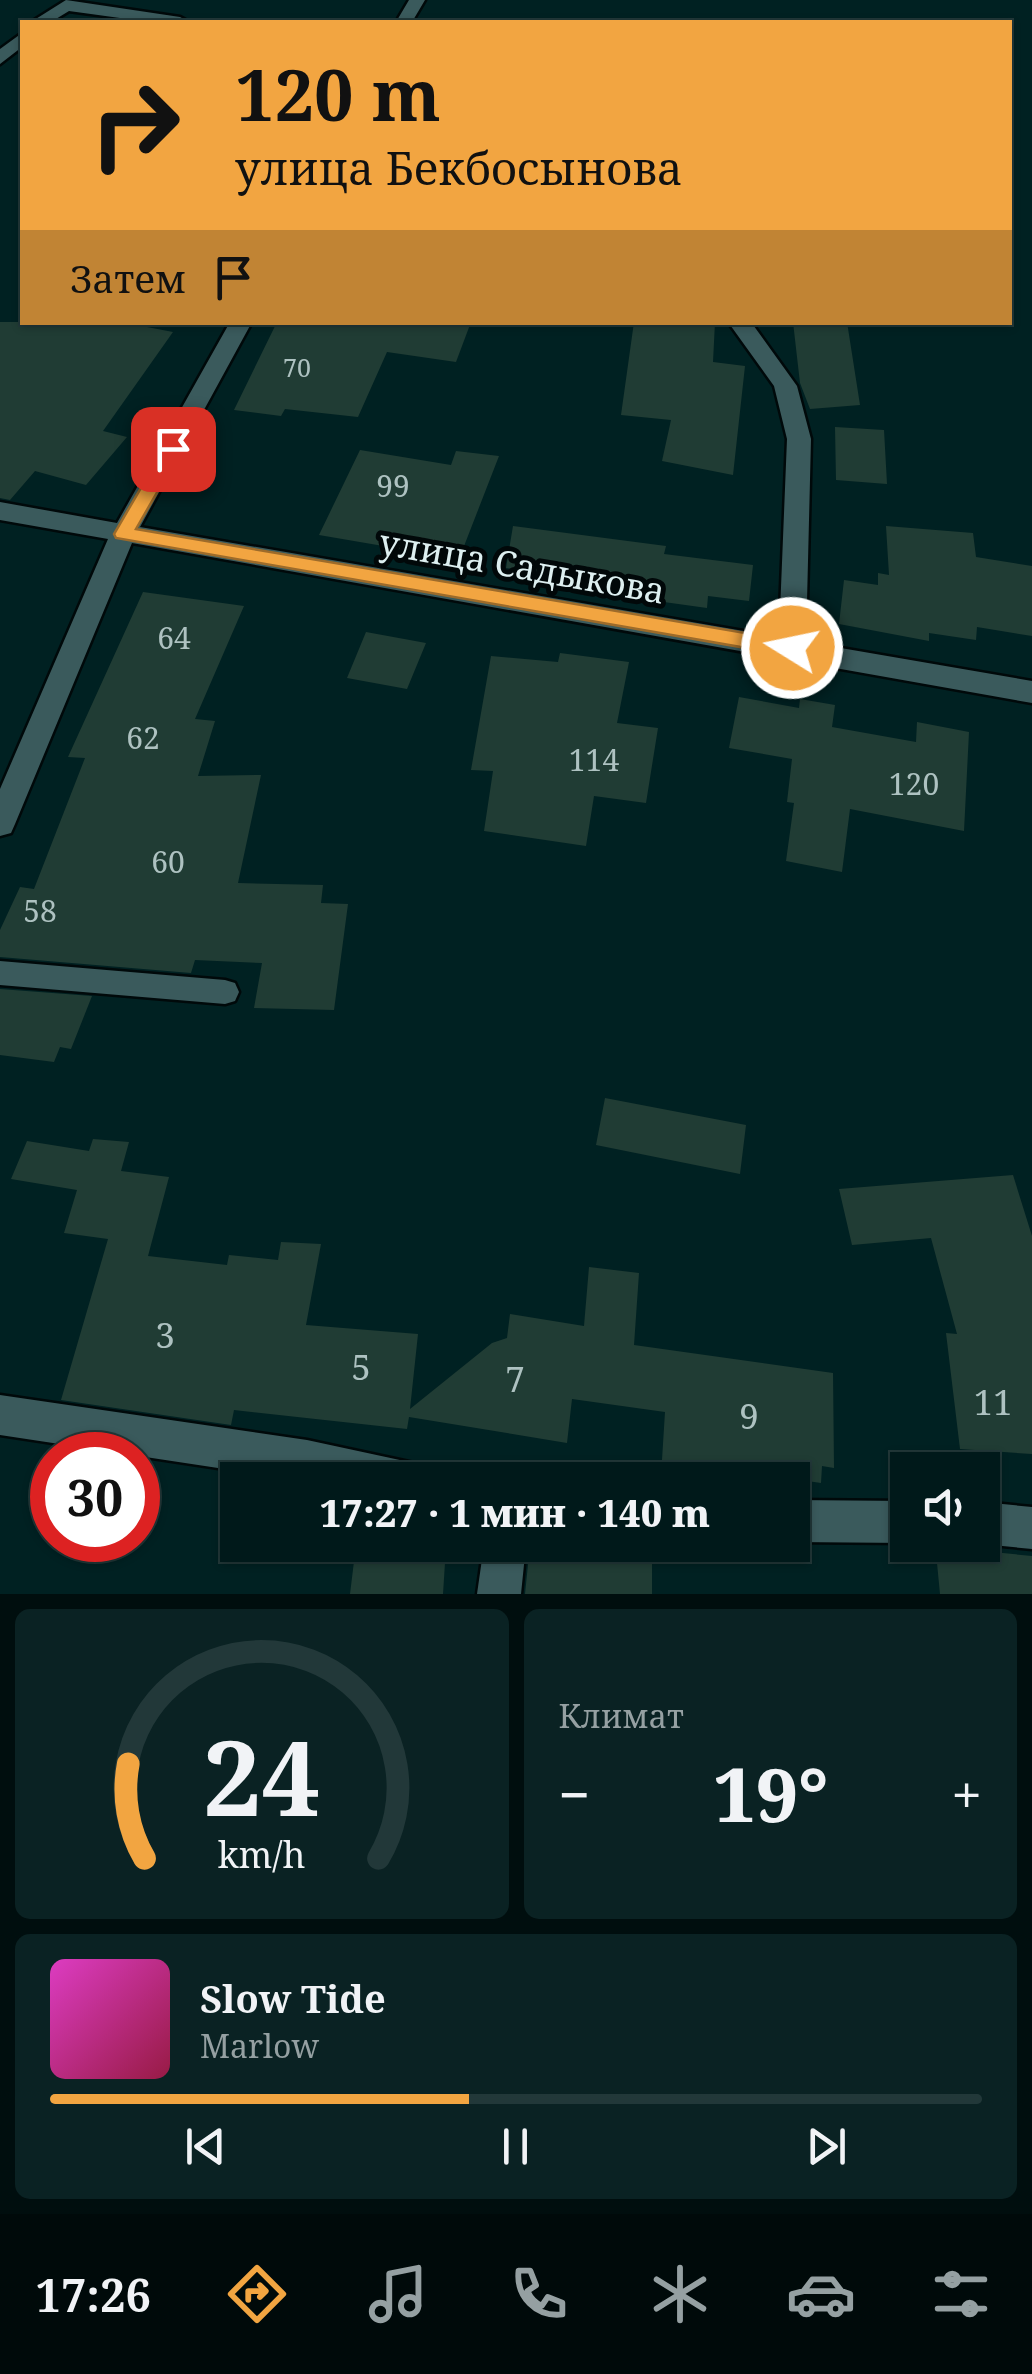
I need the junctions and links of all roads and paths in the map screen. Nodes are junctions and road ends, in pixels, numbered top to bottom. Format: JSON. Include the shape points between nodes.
{"nodes":[{"id":1,"x":43,"y":20,"type":"edge"},
{"id":2,"x":167,"y":20,"type":"edge"},
{"id":3,"x":20,"y":40,"type":"edge"},
{"id":4,"x":0,"y":59,"type":"edge"},
{"id":5,"x":239,"y":325,"type":"edge"},
{"id":6,"x":741,"y":325,"type":"edge"},
{"id":7,"x":0,"y":511,"type":"edge"},
{"id":8,"x":123,"y":534,"type":"junction"},
{"id":9,"x":792,"y":648,"type":"junction"},
{"id":10,"x":1032,"y":692,"type":"edge"},
{"id":11,"x":0,"y":824,"type":"edge"},
{"id":12,"x":0,"y":973,"type":"edge"},
{"id":13,"x":226,"y":992,"type":"dead end"},
{"id":14,"x":0,"y":1415,"type":"edge"},
{"id":15,"x":319,"y":1462,"type":"edge"},
{"id":16,"x":810,"y":1522,"type":"edge"},
{"id":17,"x":890,"y":1522,"type":"edge"},
{"id":18,"x":1000,"y":1525,"type":"edge"},
{"id":19,"x":1032,"y":1528,"type":"edge"},
{"id":20,"x":503,"y":1562,"type":"edge"},
{"id":21,"x":499,"y":1594,"type":"edge"}],
"edges":[{"from":1,"to":2,"type":"street","via":[[66,5]]},
{"from":3,"to":4,"type":"street"},
{"from":5,"to":8,"type":"street"},
{"from":6,"to":9,"type":"street","via":[[785,386],[799,439]]},
{"from":7,"to":8,"type":"street","name":"улица Садыкова"},
{"from":8,"to":9,"type":"street","name":"улица Садыкова"},
{"from":8,"to":11,"type":"street"},
{"from":9,"to":10,"type":"street","name":"улица Садыкова"},
{"from":12,"to":13,"type":"lane"},
{"from":14,"to":15,"type":"street"},
{"from":16,"to":17,"type":"street"},
{"from":18,"to":19,"type":"street"},
{"from":20,"to":21,"type":"street"}]}
